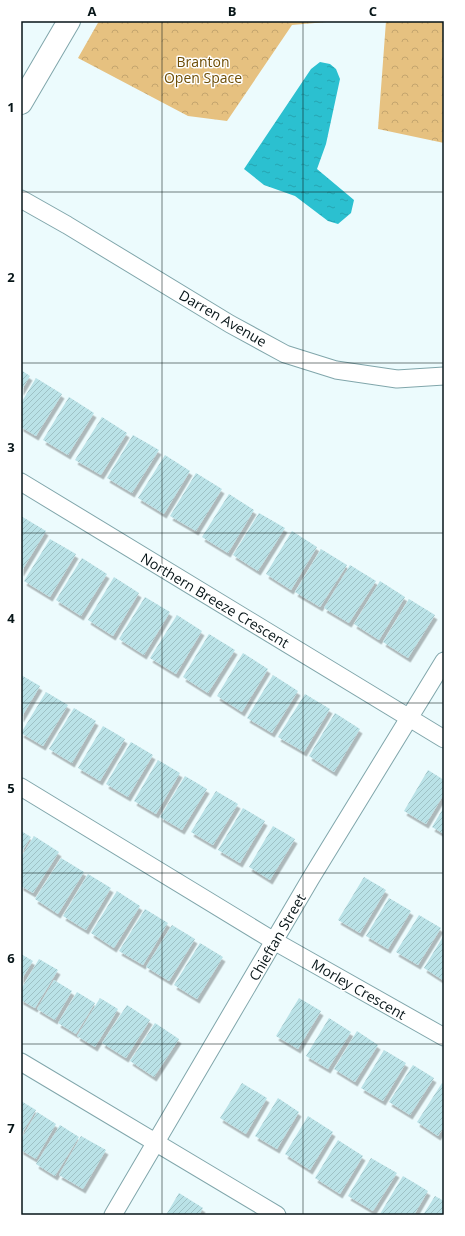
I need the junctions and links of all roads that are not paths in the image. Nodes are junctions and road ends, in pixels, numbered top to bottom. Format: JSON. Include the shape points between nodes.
{"nodes":[{"id":1,"x":69,"y":21,"type":"edge"},
{"id":2,"x":21,"y":103,"type":"edge"},
{"id":3,"x":21,"y":199,"type":"edge"},
{"id":4,"x":444,"y":376,"type":"edge"},
{"id":5,"x":21,"y":482,"type":"edge"},
{"id":6,"x":444,"y":661,"type":"edge"},
{"id":7,"x":409,"y":718,"type":"junction"},
{"id":8,"x":444,"y":739,"type":"edge"},
{"id":9,"x":21,"y":786,"type":"edge"},
{"id":10,"x":274,"y":941,"type":"junction"},
{"id":11,"x":444,"y":1037,"type":"edge"},
{"id":12,"x":21,"y":1062,"type":"edge"},
{"id":13,"x":156,"y":1143,"type":"junction"},
{"id":14,"x":113,"y":1215,"type":"edge"},
{"id":15,"x":277,"y":1215,"type":"edge"}],
"edges":[{"from":1,"to":2,"type":"street"},
{"from":3,"to":4,"type":"street","name":"Darren Avenue","via":[[285,354],[336,370],[397,379]]},
{"from":5,"to":7,"type":"street","name":"Northern Breeze Crescent"},
{"from":6,"to":7,"type":"street","name":"Chieftan Street"},
{"from":7,"to":8,"type":"street"},
{"from":7,"to":10,"type":"street","name":"Chieftan Street"},
{"from":9,"to":10,"type":"street"},
{"from":10,"to":11,"type":"street","name":"Morley Crescent"},
{"from":10,"to":13,"type":"street","name":"Chieftan Street"},
{"from":12,"to":13,"type":"street"},
{"from":13,"to":14,"type":"street","name":"Chieftan Street"},
{"from":13,"to":15,"type":"street"}]}
